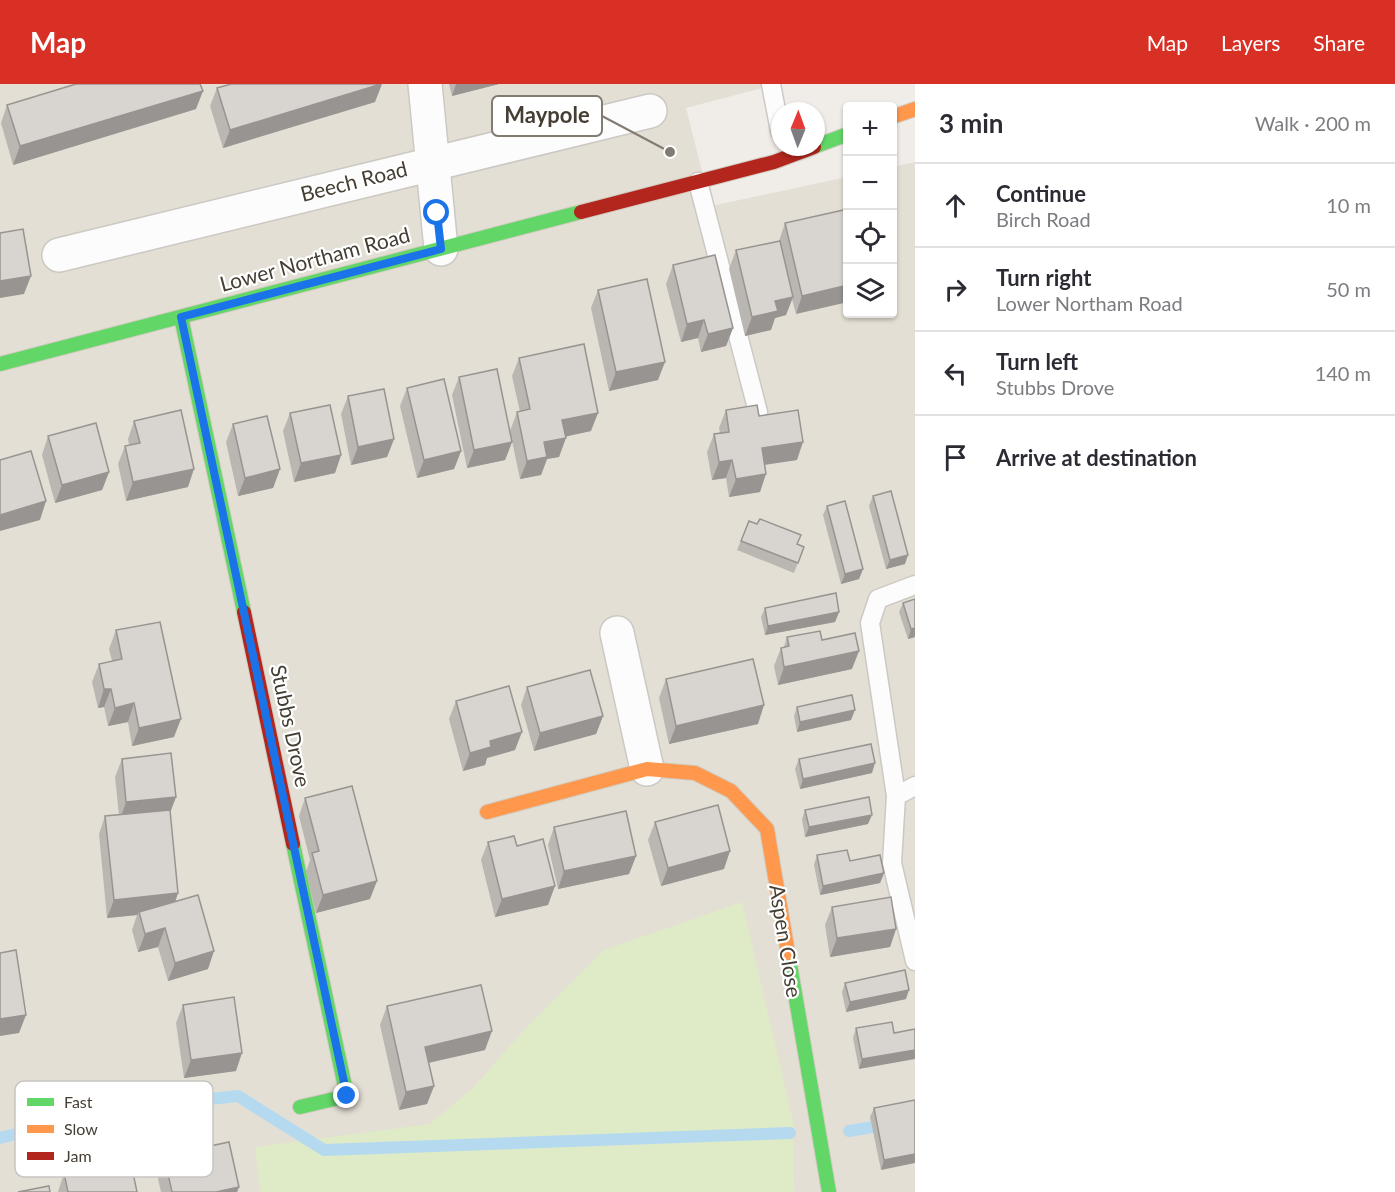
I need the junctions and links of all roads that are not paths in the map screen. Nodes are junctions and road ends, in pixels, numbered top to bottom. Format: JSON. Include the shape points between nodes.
{"nodes":[{"id":1,"x":424,"y":84,"type":"edge"},
{"id":2,"x":771,"y":84,"type":"edge"},
{"id":3,"x":775,"y":102,"type":"edge"},
{"id":4,"x":915,"y":109,"type":"edge"},
{"id":5,"x":650,"y":111,"type":"dead end"},
{"id":6,"x":897,"y":115,"type":"edge"},
{"id":7,"x":843,"y":136,"type":"edge"},
{"id":8,"x":825,"y":143,"type":"edge"},
{"id":9,"x":773,"y":156,"type":"edge"},
{"id":10,"x":432,"y":163,"type":"junction"},
{"id":11,"x":698,"y":182,"type":"junction"},
{"id":12,"x":441,"y":249,"type":"junction"},
{"id":13,"x":59,"y":255,"type":"dead end"},
{"id":14,"x":181,"y":317,"type":"junction"},
{"id":15,"x":0,"y":364,"type":"edge"},
{"id":16,"x":758,"y":412,"type":"edge"},
{"id":17,"x":915,"y":585,"type":"edge"},
{"id":18,"x":616,"y":633,"type":"dead end"},
{"id":19,"x":647,"y":769,"type":"junction"},
{"id":20,"x":915,"y":786,"type":"edge"},
{"id":21,"x":896,"y":796,"type":"junction"},
{"id":22,"x":487,"y":812,"type":"dead end"},
{"id":23,"x":915,"y":961,"type":"edge"},
{"id":24,"x":300,"y":1107,"type":"dead end"},
{"id":25,"x":829,"y":1192,"type":"edge"}],
"edges":[{"from":1,"to":10,"type":"street"},
{"from":2,"to":3,"type":"lane"},
{"from":4,"to":6,"type":"street"},
{"from":5,"to":10,"type":"street","name":"Beech Road"},
{"from":7,"to":8,"type":"street","name":"Lower Northam Road"},
{"from":9,"to":11,"type":"street","name":"Lower Northam Road"},
{"from":10,"to":12,"type":"street"},
{"from":10,"to":13,"type":"street","name":"Beech Road"},
{"from":11,"to":12,"type":"street","name":"Lower Northam Road"},
{"from":11,"to":16,"type":"lane"},
{"from":12,"to":14,"type":"street","name":"Lower Northam Road"},
{"from":14,"to":15,"type":"street","name":"Lower Northam Road"},
{"from":14,"to":24,"type":"street","name":"Stubbs Drove","via":[[347,1096]]},
{"from":17,"to":21,"type":"lane","via":[[878,598],[870,623]]},
{"from":18,"to":19,"type":"street"},
{"from":19,"to":22,"type":"street","name":"Aspen Close"},
{"from":19,"to":25,"type":"street","name":"Aspen Close","via":[[695,773],[731,791],[767,829]]},
{"from":20,"to":21,"type":"lane"},
{"from":21,"to":23,"type":"lane","via":[[892,863]]}]}
